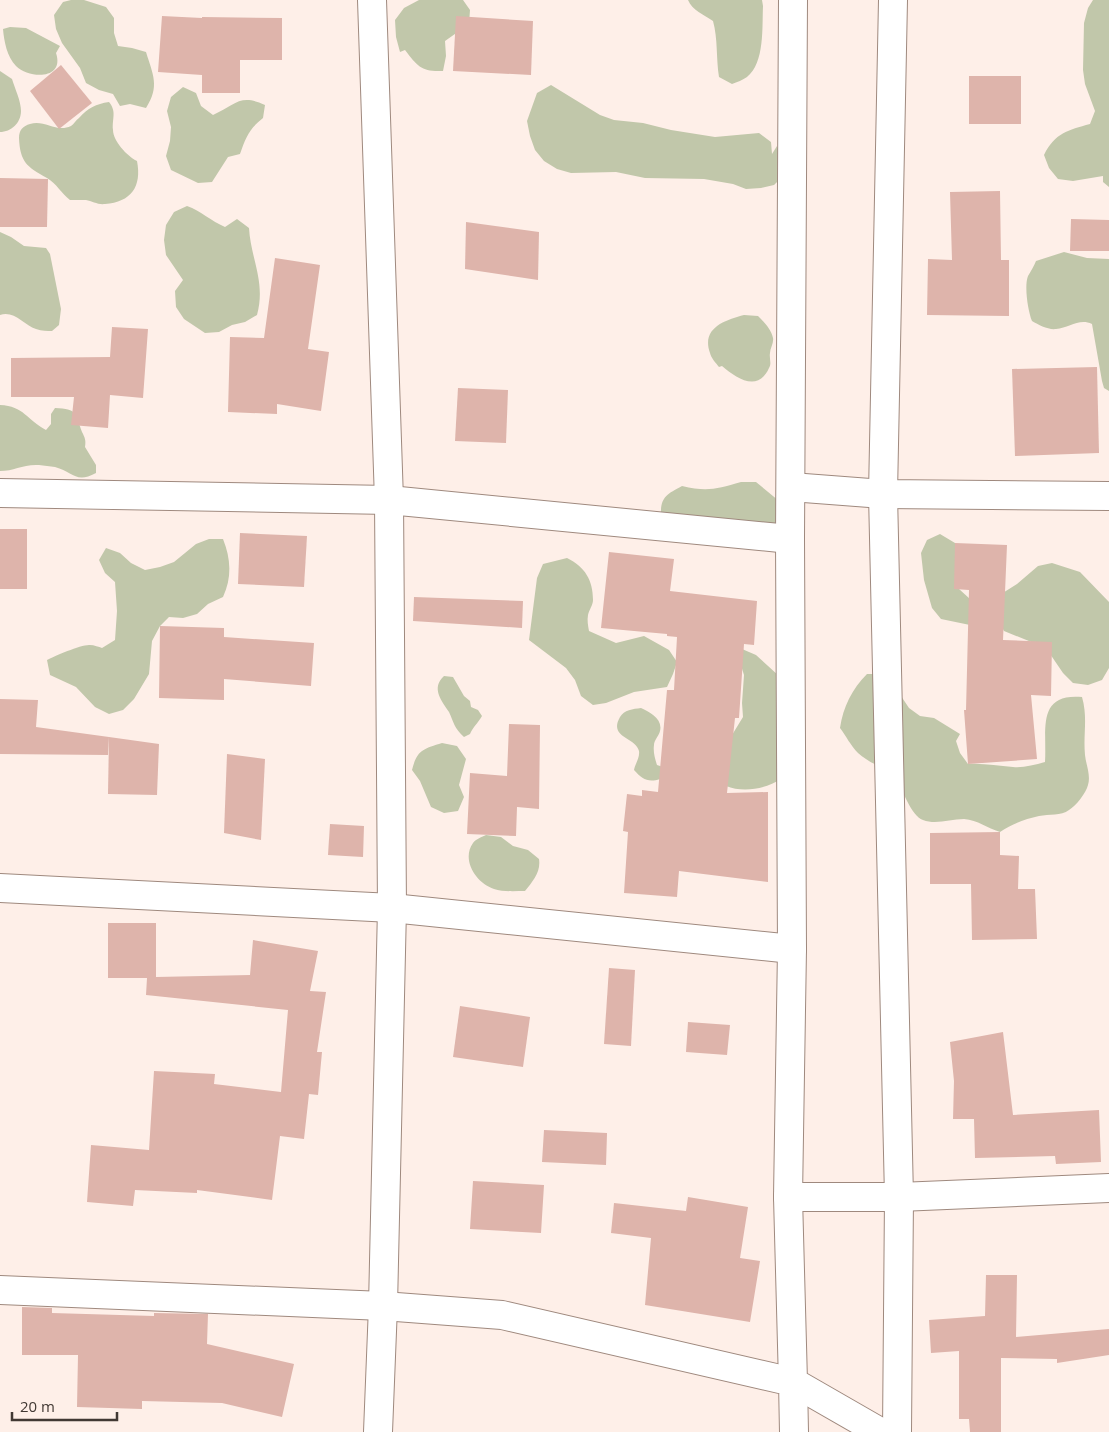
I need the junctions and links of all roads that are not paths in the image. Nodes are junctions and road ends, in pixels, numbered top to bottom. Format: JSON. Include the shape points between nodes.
{"nodes":[{"id":1,"x":372,"y":0,"type":"edge"},
{"id":2,"x":793,"y":0,"type":"edge"},
{"id":3,"x":893,"y":0,"type":"edge"},
{"id":4,"x":791,"y":487,"type":"junction"},
{"id":5,"x":0,"y":493,"type":"edge"},
{"id":6,"x":883,"y":494,"type":"junction"},
{"id":7,"x":1109,"y":496,"type":"edge"},
{"id":8,"x":390,"y":500,"type":"junction"},
{"id":9,"x":790,"y":539,"type":"junction"},
{"id":10,"x":0,"y":888,"type":"edge"},
{"id":11,"x":392,"y":908,"type":"junction"},
{"id":12,"x":792,"y":949,"type":"junction"},
{"id":13,"x":1109,"y":1188,"type":"edge"},
{"id":14,"x":788,"y":1197,"type":"junction"},
{"id":15,"x":899,"y":1197,"type":"junction"},
{"id":16,"x":0,"y":1290,"type":"edge"},
{"id":17,"x":383,"y":1306,"type":"junction"},
{"id":18,"x":793,"y":1382,"type":"junction"},
{"id":19,"x":378,"y":1432,"type":"edge"},
{"id":20,"x":794,"y":1432,"type":"edge"},
{"id":21,"x":880,"y":1432,"type":"edge"},
{"id":22,"x":897,"y":1432,"type":"edge"}],
"edges":[{"from":1,"to":8,"type":"street"},
{"from":2,"to":4,"type":"street"},
{"from":3,"to":6,"type":"street"},
{"from":4,"to":6,"type":"street"},
{"from":4,"to":9,"type":"street"},
{"from":5,"to":8,"type":"street"},
{"from":6,"to":7,"type":"street"},
{"from":6,"to":15,"type":"street"},
{"from":8,"to":9,"type":"street"},
{"from":8,"to":11,"type":"street"},
{"from":9,"to":12,"type":"street"},
{"from":10,"to":11,"type":"street"},
{"from":11,"to":12,"type":"street"},
{"from":11,"to":17,"type":"street"},
{"from":12,"to":14,"type":"street"},
{"from":13,"to":15,"type":"street"},
{"from":14,"to":15,"type":"street"},
{"from":14,"to":18,"type":"street"},
{"from":15,"to":22,"type":"street"},
{"from":16,"to":17,"type":"street"},
{"from":17,"to":18,"type":"street","via":[[502,1315]]},
{"from":17,"to":19,"type":"street"},
{"from":18,"to":20,"type":"street"},
{"from":18,"to":21,"type":"street"}]}
